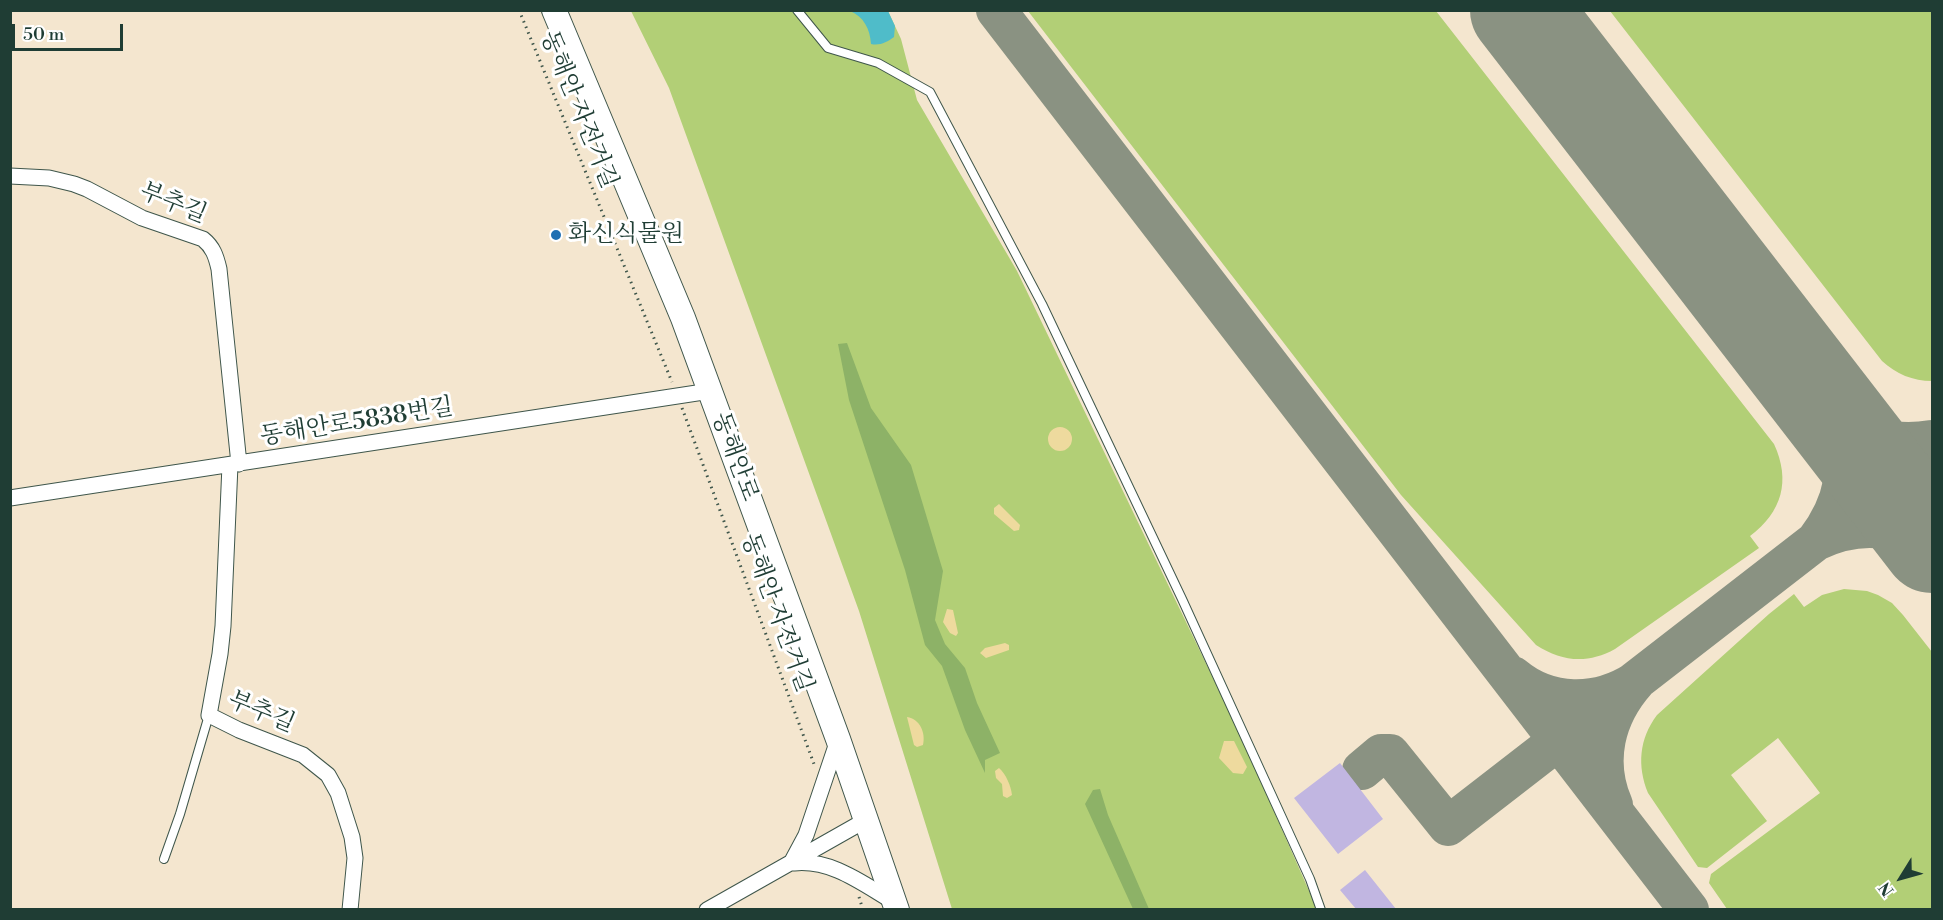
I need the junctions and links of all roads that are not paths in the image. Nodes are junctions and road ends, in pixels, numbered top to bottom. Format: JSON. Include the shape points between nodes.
{"nodes":[{"id":1,"x":554,"y":10,"type":"edge"},
{"id":2,"x":797,"y":10,"type":"edge"},
{"id":3,"x":10,"y":176,"type":"edge"},
{"id":4,"x":710,"y":391,"type":"junction"},
{"id":5,"x":234,"y":465,"type":"junction"},
{"id":6,"x":10,"y":498,"type":"edge"},
{"id":7,"x":209,"y":715,"type":"junction"},
{"id":8,"x":838,"y":739,"type":"junction"},
{"id":9,"x":866,"y":820,"type":"junction"},
{"id":10,"x":164,"y":859,"type":"dead end"},
{"id":11,"x":791,"y":863,"type":"junction"},
{"id":12,"x":896,"y":906,"type":"edge"},
{"id":13,"x":350,"y":909,"type":"edge"},
{"id":14,"x":707,"y":909,"type":"edge"},
{"id":15,"x":1321,"y":909,"type":"edge"}],
"edges":[{"from":1,"to":4,"type":"main road","name":"동해안로"},
{"from":2,"to":15,"type":"lane","via":[[828,48],[878,63],[930,92],[1042,304]]},
{"from":3,"to":5,"type":"street","name":"부추길","via":[[74,184],[142,218],[209,244],[219,269]]},
{"from":4,"to":5,"type":"street","name":"동해안로5838번길"},
{"from":4,"to":8,"type":"main road","name":"동해안로"},
{"from":5,"to":6,"type":"street","name":"동해안로5838번길"},
{"from":5,"to":7,"type":"street","name":"부추길","via":[[223,626]]},
{"from":7,"to":10,"type":"lane"},
{"from":7,"to":13,"type":"street","name":"부추길","via":[[303,755],[328,775],[352,837]]},
{"from":8,"to":9,"type":"main road","name":"동해안로"},
{"from":8,"to":11,"type":"street","via":[[806,835]]},
{"from":9,"to":11,"type":"street"},
{"from":9,"to":12,"type":"main road","name":"동해안로"},
{"from":11,"to":12,"type":"street","via":[[817,862],[838,870]]},
{"from":11,"to":14,"type":"street"}]}
